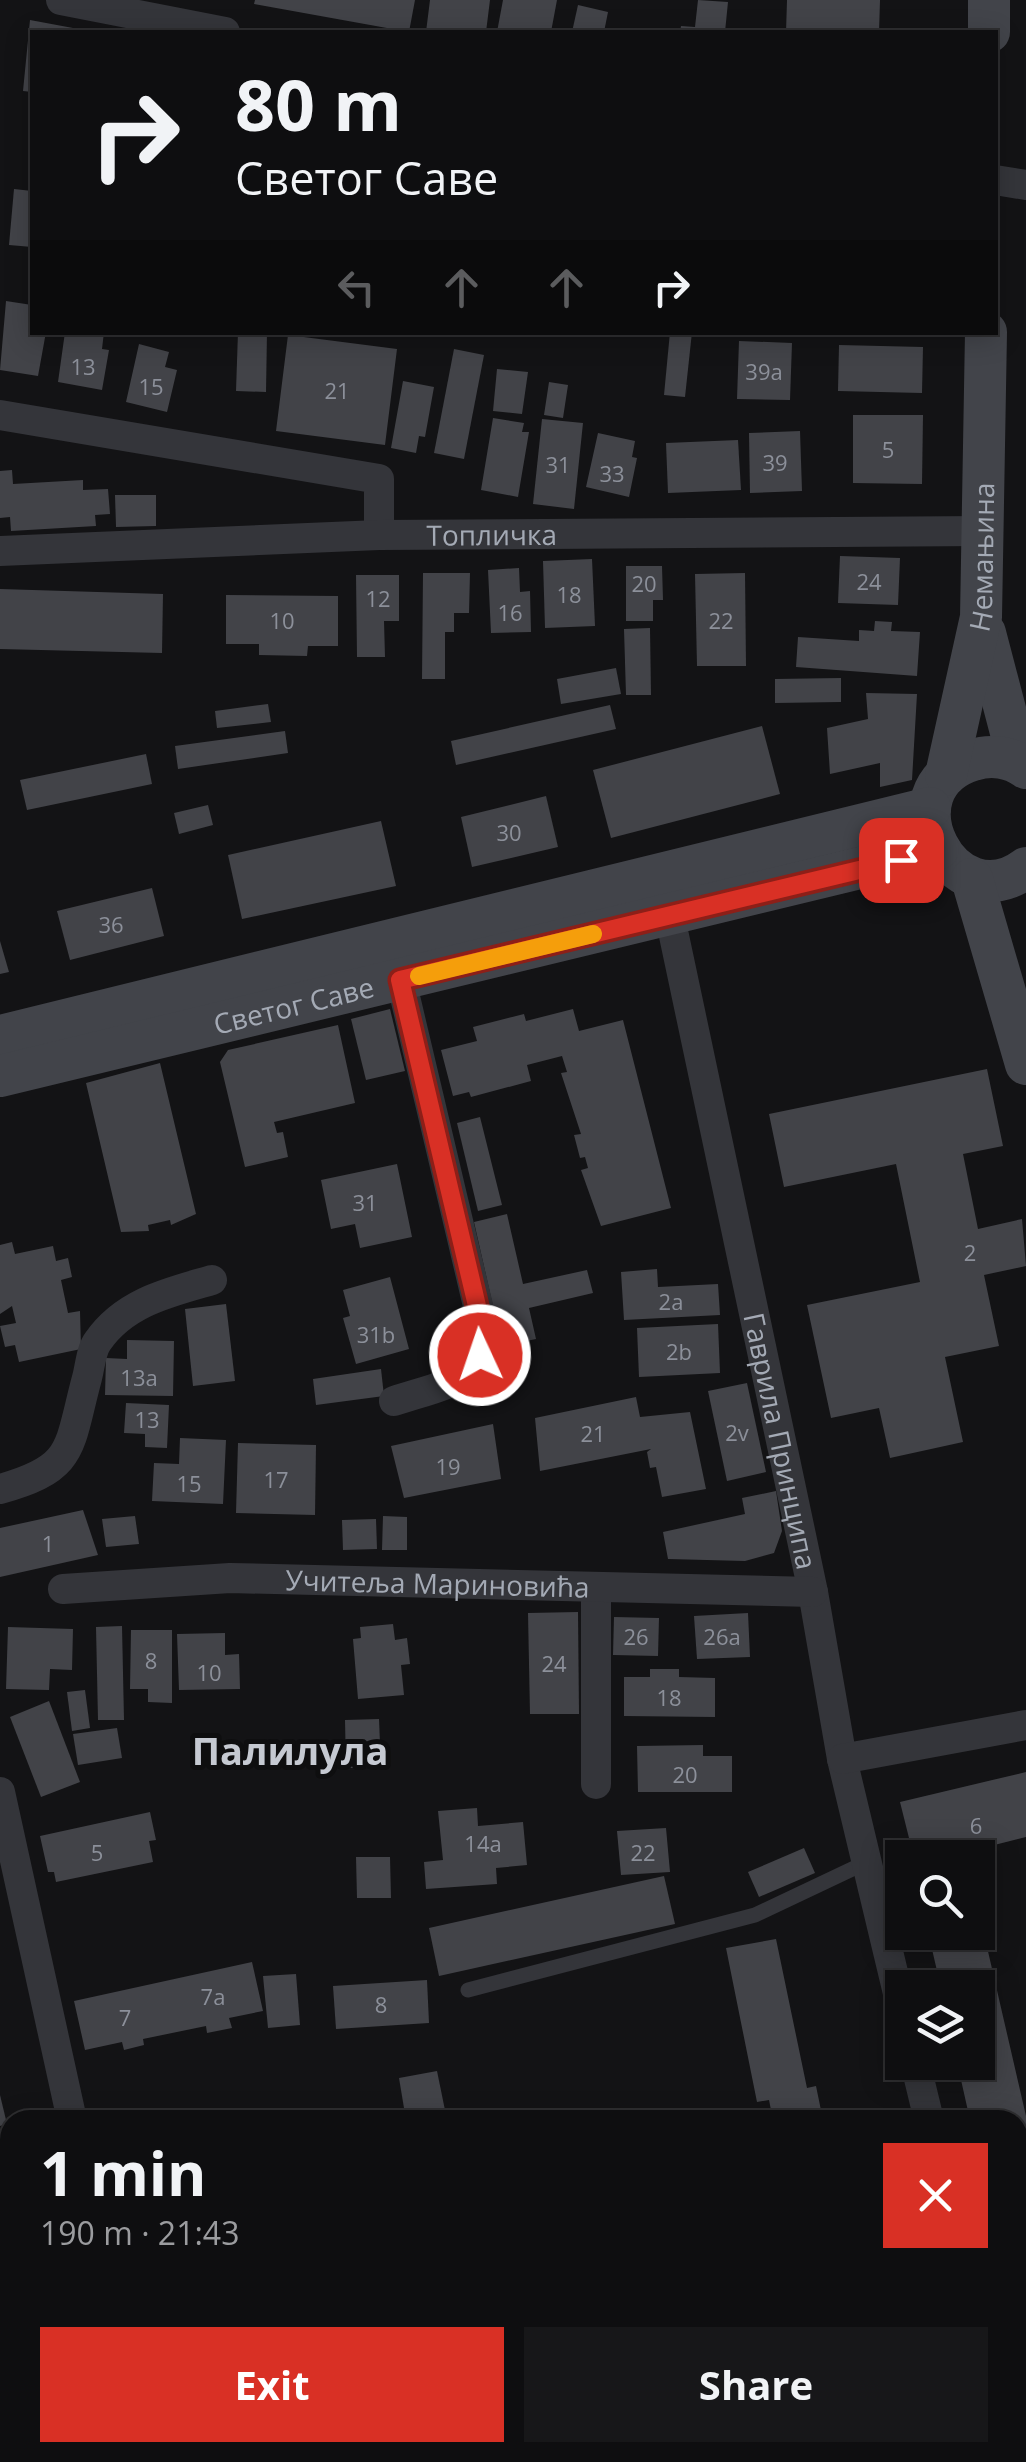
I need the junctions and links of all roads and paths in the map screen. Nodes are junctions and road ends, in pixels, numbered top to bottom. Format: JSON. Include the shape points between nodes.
{"nodes":[{"id":1,"x":61,"y":0,"type":"edge"},
{"id":2,"x":990,"y":0,"type":"edge"},
{"id":3,"x":215,"y":30,"type":"edge"},
{"id":4,"x":989,"y":30,"type":"edge"},
{"id":5,"x":998,"y":180,"type":"edge"},
{"id":6,"x":1026,"y":185,"type":"edge"},
{"id":7,"x":986,"y":335,"type":"edge"},
{"id":8,"x":0,"y":415,"type":"edge"},
{"id":9,"x":984,"y":531,"type":"junction"},
{"id":10,"x":379,"y":534,"type":"junction"},
{"id":11,"x":0,"y":551,"type":"edge"},
{"id":12,"x":982,"y":617,"type":"junction"},
{"id":13,"x":1023,"y":766,"type":"edge"},
{"id":14,"x":938,"y":792,"type":"junction"},
{"id":15,"x":938,"y":850,"type":"junction"},
{"id":16,"x":1026,"y":868,"type":"edge"},
{"id":17,"x":659,"y":875,"type":"junction"},
{"id":18,"x":972,"y":879,"type":"junction"},
{"id":19,"x":672,"y":915,"type":"junction"},
{"id":20,"x":400,"y":980,"type":"junction"},
{"id":21,"x":0,"y":1036,"type":"edge"},
{"id":22,"x":1026,"y":1064,"type":"edge"},
{"id":23,"x":0,"y":1076,"type":"edge"},
{"id":24,"x":212,"y":1280,"type":"dead end"},
{"id":25,"x":394,"y":1400,"type":"dead end"},
{"id":26,"x":0,"y":1489,"type":"edge"},
{"id":27,"x":596,"y":1587,"type":"junction"},
{"id":28,"x":63,"y":1589,"type":"dead end"},
{"id":29,"x":813,"y":1592,"type":"junction"},
{"id":30,"x":1026,"y":1725,"type":"edge"},
{"id":31,"x":842,"y":1759,"type":"junction"},
{"id":32,"x":596,"y":1784,"type":"dead end"},
{"id":33,"x":0,"y":1792,"type":"edge"},
{"id":34,"x":868,"y":1862,"type":"junction"},
{"id":35,"x":893,"y":1970,"type":"edge"},
{"id":36,"x":468,"y":1990,"type":"dead end"},
{"id":37,"x":919,"y":2080,"type":"edge"},
{"id":38,"x":70,"y":2110,"type":"edge"},
{"id":39,"x":927,"y":2110,"type":"edge"}],
"edges":[{"from":1,"to":3,"type":"street"},
{"from":2,"to":4,"type":"main road"},
{"from":5,"to":6,"type":"street"},
{"from":7,"to":9,"type":"main road","name":"Немањина"},
{"from":8,"to":10,"type":"street","via":[[379,479]]},
{"from":9,"to":10,"type":"street","name":"Топличка"},
{"from":9,"to":12,"type":"main road","name":"Немањина"},
{"from":10,"to":11,"type":"street","name":"Топличка"},
{"from":12,"to":13,"type":"main road"},
{"from":12,"to":14,"type":"main road","name":"Немањина"},
{"from":13,"to":14,"type":"main road","name":"Светог Саве","via":[[981,758],[962,763]]},
{"from":14,"to":15,"type":"main road"},
{"from":14,"to":17,"type":"main road","name":"Светог Саве"},
{"from":15,"to":18,"type":"main road"},
{"from":15,"to":19,"type":"main road","name":"Светог Саве"},
{"from":16,"to":18,"type":"main road","via":[[1002,880]]},
{"from":17,"to":19,"type":"street","name":"Гаврила Принципа"},
{"from":17,"to":21,"type":"main road","name":"Светог Саве"},
{"from":18,"to":22,"type":"main road"},
{"from":19,"to":20,"type":"main road","name":"Светог Саве"},
{"from":19,"to":29,"type":"street","name":"Гаврила Принципа"},
{"from":20,"to":23,"type":"main road","name":"Светог Саве"},
{"from":20,"to":25,"type":"street","via":[[481,1346],[462,1378]]},
{"from":24,"to":26,"type":"street","via":[[143,1300],[97,1342],[60,1464]]},
{"from":27,"to":28,"type":"street","name":"Учитеља Мариновића","via":[[230,1578]]},
{"from":27,"to":29,"type":"street","name":"Учитеља Мариновића"},
{"from":27,"to":32,"type":"street"},
{"from":29,"to":31,"type":"street","name":"Гаврила Принципа"},
{"from":30,"to":31,"type":"street"},
{"from":31,"to":34,"type":"street","name":"Гаврила Принципа"},
{"from":33,"to":38,"type":"street"},
{"from":34,"to":35,"type":"street","name":"Гаврила Принципа"},
{"from":34,"to":36,"type":"lane","via":[[755,1915]]},
{"from":37,"to":39,"type":"street"}]}
